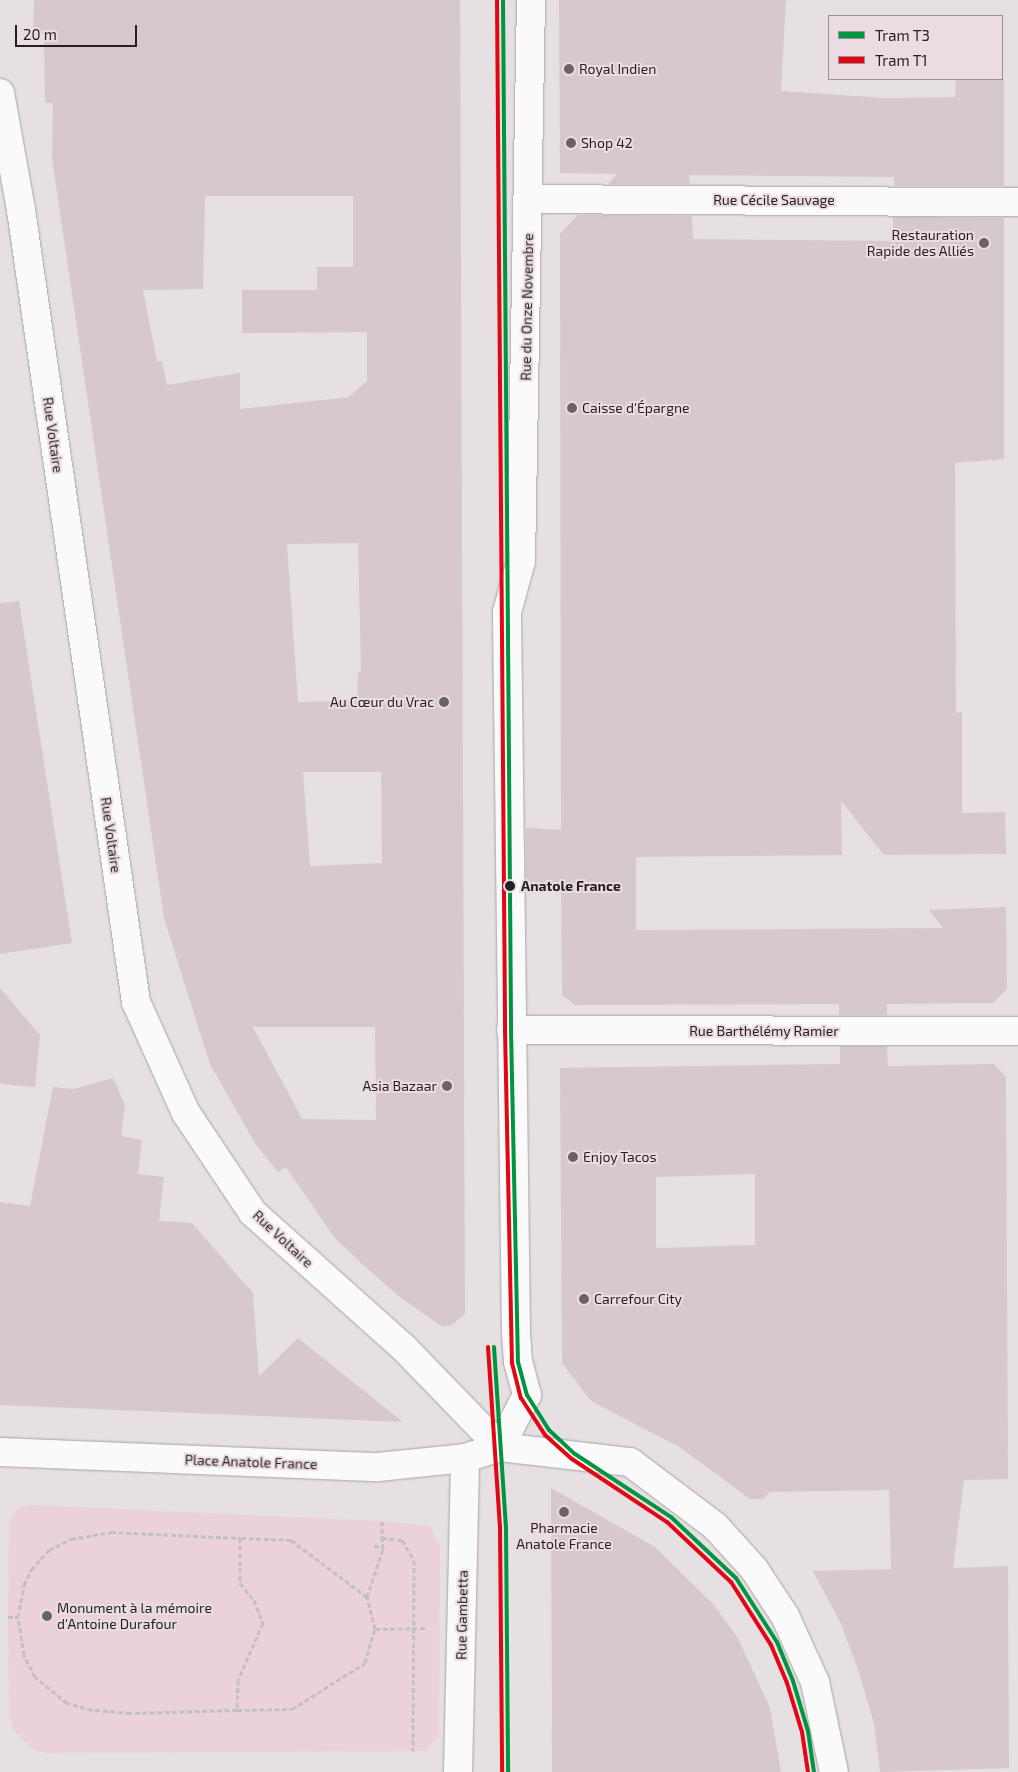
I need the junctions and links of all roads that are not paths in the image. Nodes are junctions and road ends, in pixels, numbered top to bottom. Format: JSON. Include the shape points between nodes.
{"nodes":[{"id":1,"x":531,"y":0,"type":"edge"},
{"id":2,"x":0,"y":93,"type":"edge"},
{"id":3,"x":530,"y":199,"type":"junction"},
{"id":4,"x":1018,"y":202,"type":"edge"},
{"id":5,"x":10,"y":214,"type":"edge"},
{"id":6,"x":511,"y":1030,"type":"junction"},
{"id":7,"x":1018,"y":1031,"type":"edge"},
{"id":8,"x":500,"y":1447,"type":"junction"},
{"id":9,"x":0,"y":1452,"type":"edge"},
{"id":10,"x":465,"y":1458,"type":"junction"},
{"id":11,"x":458,"y":1772,"type":"edge"},
{"id":12,"x":834,"y":1772,"type":"edge"}],
"edges":[{"from":1,"to":3,"type":"street","name":"Rue du Onze Novembre"},
{"from":2,"to":5,"type":"street","name":"Rue Voltaire"},
{"from":3,"to":4,"type":"street","name":"Rue Cécile Sauvage"},
{"from":3,"to":6,"type":"street","name":"Rue du Onze Novembre","via":[[521,561],[507,612]]},
{"from":5,"to":8,"type":"street","name":"Rue Voltaire","via":[[136,1002],[186,1113],[253,1213],[404,1349]]},
{"from":6,"to":7,"type":"street","name":"Rue Barthélémy Ramier"},
{"from":6,"to":8,"type":"street","name":"Rue du Onze Novembre","via":[[516,1333],[518,1362],[528,1395]]},
{"from":8,"to":10,"type":"street","name":"Place Anatole France"},
{"from":8,"to":12,"type":"street","via":[[630,1462],[715,1526],[754,1569],[785,1616],[814,1682]]},
{"from":9,"to":10,"type":"street","name":"Place Anatole France","via":[[378,1467]]},
{"from":10,"to":11,"type":"street","name":"Rue Gambetta"}]}
